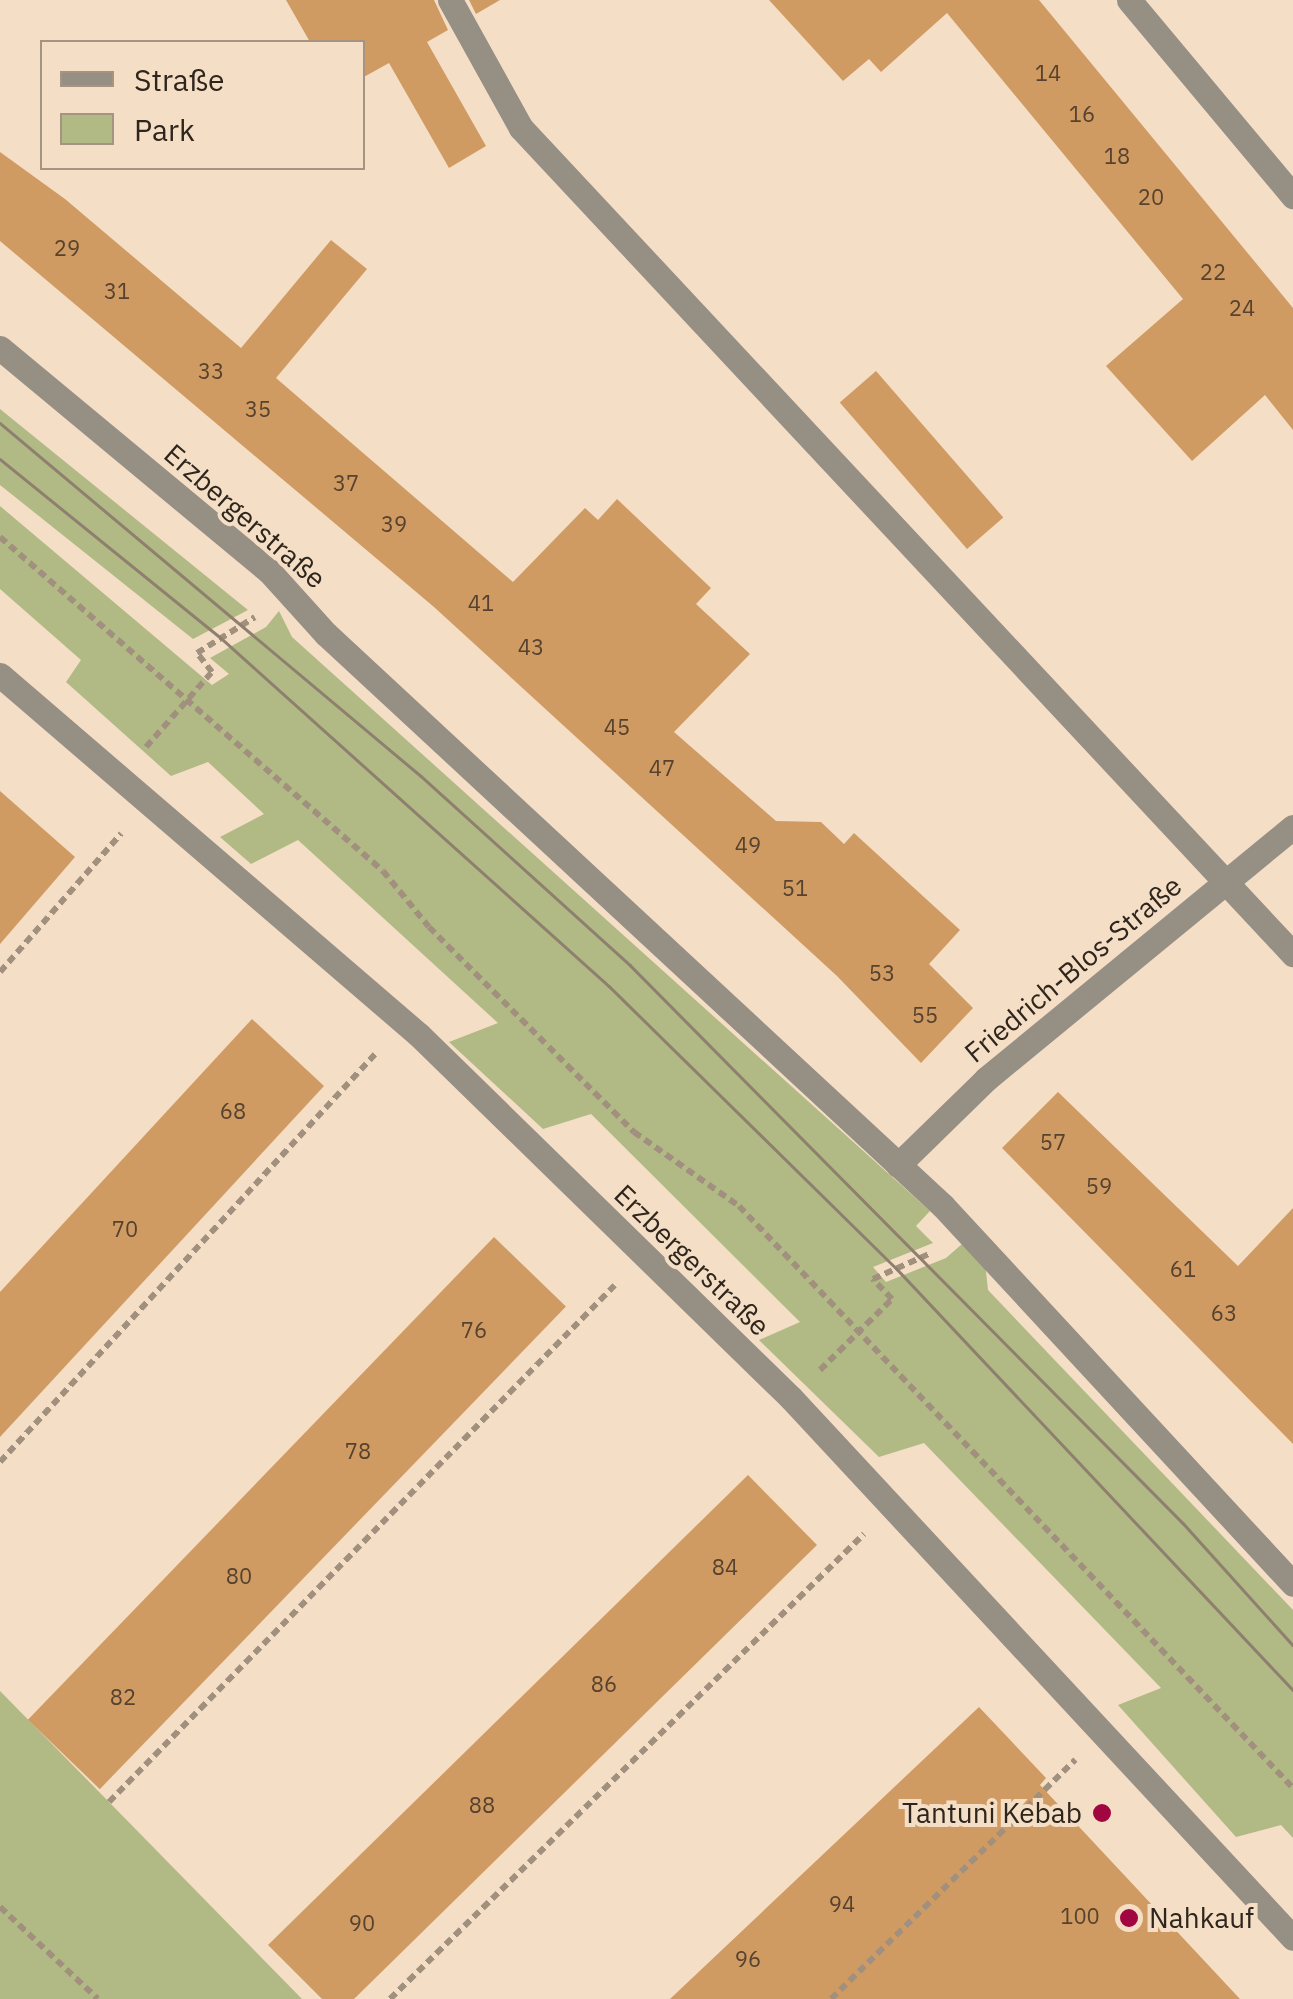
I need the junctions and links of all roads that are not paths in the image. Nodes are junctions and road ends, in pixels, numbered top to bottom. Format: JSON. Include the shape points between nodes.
{"nodes":[{"id":1,"x":450,"y":0,"type":"edge"},
{"id":2,"x":1129,"y":0,"type":"edge"},
{"id":3,"x":1293,"y":196,"type":"edge"},
{"id":4,"x":0,"y":348,"type":"edge"},
{"id":5,"x":0,"y":674,"type":"edge"},
{"id":6,"x":1293,"y":827,"type":"edge"},
{"id":7,"x":1225,"y":881,"type":"junction"},
{"id":8,"x":1293,"y":954,"type":"edge"},
{"id":9,"x":898,"y":1165,"type":"junction"},
{"id":10,"x":1293,"y":1584,"type":"edge"},
{"id":11,"x":1293,"y":1938,"type":"edge"}],
"edges":[{"from":1,"to":7,"type":"street","via":[[521,128]]},
{"from":2,"to":3,"type":"street"},
{"from":4,"to":9,"type":"street","name":"Erzbergerstraße","via":[[269,571],[326,634]]},
{"from":5,"to":11,"type":"street","name":"Erzbergerstraße","via":[[419,1034],[791,1398]]},
{"from":6,"to":7,"type":"street","name":"Friedrich-Blos-Straße"},
{"from":7,"to":8,"type":"street"},
{"from":7,"to":9,"type":"street","name":"Friedrich-Blos-Straße","via":[[986,1080]]},
{"from":9,"to":10,"type":"street","name":"Erzbergerstraße"}]}
